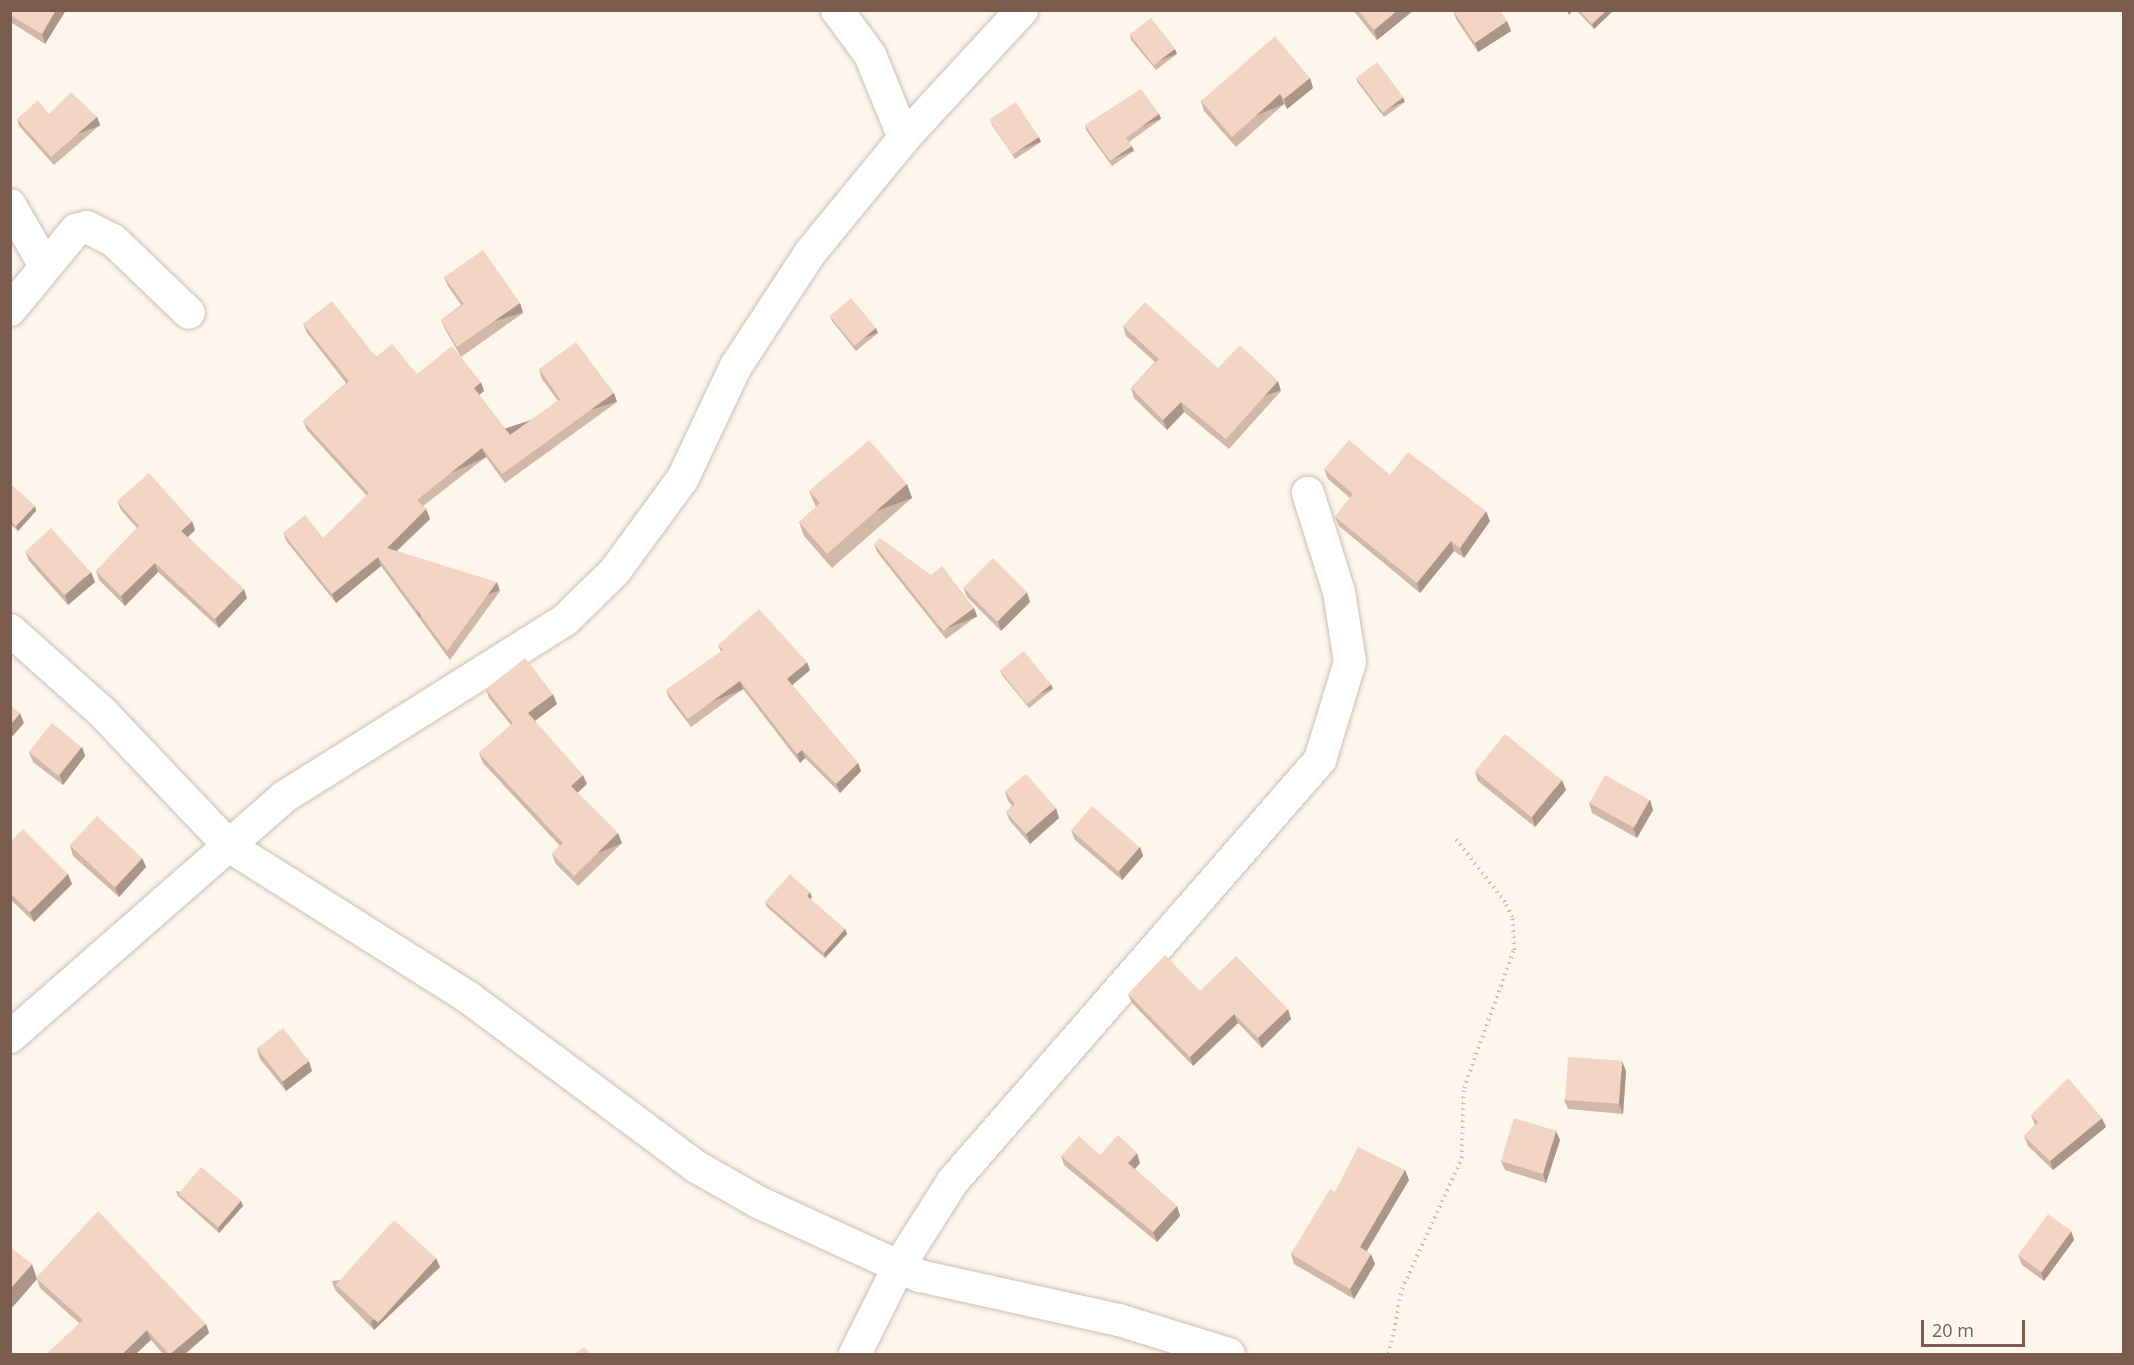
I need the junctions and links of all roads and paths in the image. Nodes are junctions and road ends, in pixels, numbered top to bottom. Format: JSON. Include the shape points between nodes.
{"nodes":[{"id":1,"x":837,"y":10,"type":"edge"},
{"id":2,"x":1022,"y":10,"type":"edge"},
{"id":3,"x":904,"y":138,"type":"junction"},
{"id":4,"x":10,"y":205,"type":"edge"},
{"id":5,"x":44,"y":264,"type":"junction"},
{"id":6,"x":10,"y":310,"type":"edge"},
{"id":7,"x":189,"y":313,"type":"dead end"},
{"id":8,"x":1308,"y":493,"type":"dead end"},
{"id":9,"x":10,"y":630,"type":"edge"},
{"id":10,"x":1455,"y":838,"type":"dead end"},
{"id":11,"x":229,"y":846,"type":"junction"},
{"id":12,"x":10,"y":1037,"type":"edge"},
{"id":13,"x":899,"y":1266,"type":"junction"},
{"id":14,"x":855,"y":1354,"type":"edge"},
{"id":15,"x":1229,"y":1354,"type":"edge"},
{"id":16,"x":1389,"y":1354,"type":"edge"}],
"edges":[{"from":1,"to":3,"type":"street","via":[[870,55]]},
{"from":2,"to":3,"type":"street"},
{"from":3,"to":11,"type":"street","via":[[766,315],[683,478],[615,572],[565,620],[349,753],[284,797]]},
{"from":4,"to":5,"type":"street"},
{"from":5,"to":6,"type":"street"},
{"from":5,"to":7,"type":"street","via":[[76,230],[99,231]]},
{"from":8,"to":13,"type":"street","via":[[1339,592],[1350,662],[1320,760],[953,1181]]},
{"from":9,"to":11,"type":"street","via":[[103,713]]},
{"from":10,"to":16,"type":"path","via":[[1508,910],[1514,950],[1464,1088],[1462,1158],[1402,1289]]},
{"from":11,"to":12,"type":"street"},
{"from":11,"to":13,"type":"street","via":[[469,998],[695,1166],[758,1202]]},
{"from":13,"to":14,"type":"street"},
{"from":13,"to":15,"type":"street","via":[[949,1284],[1119,1320]]}]}
